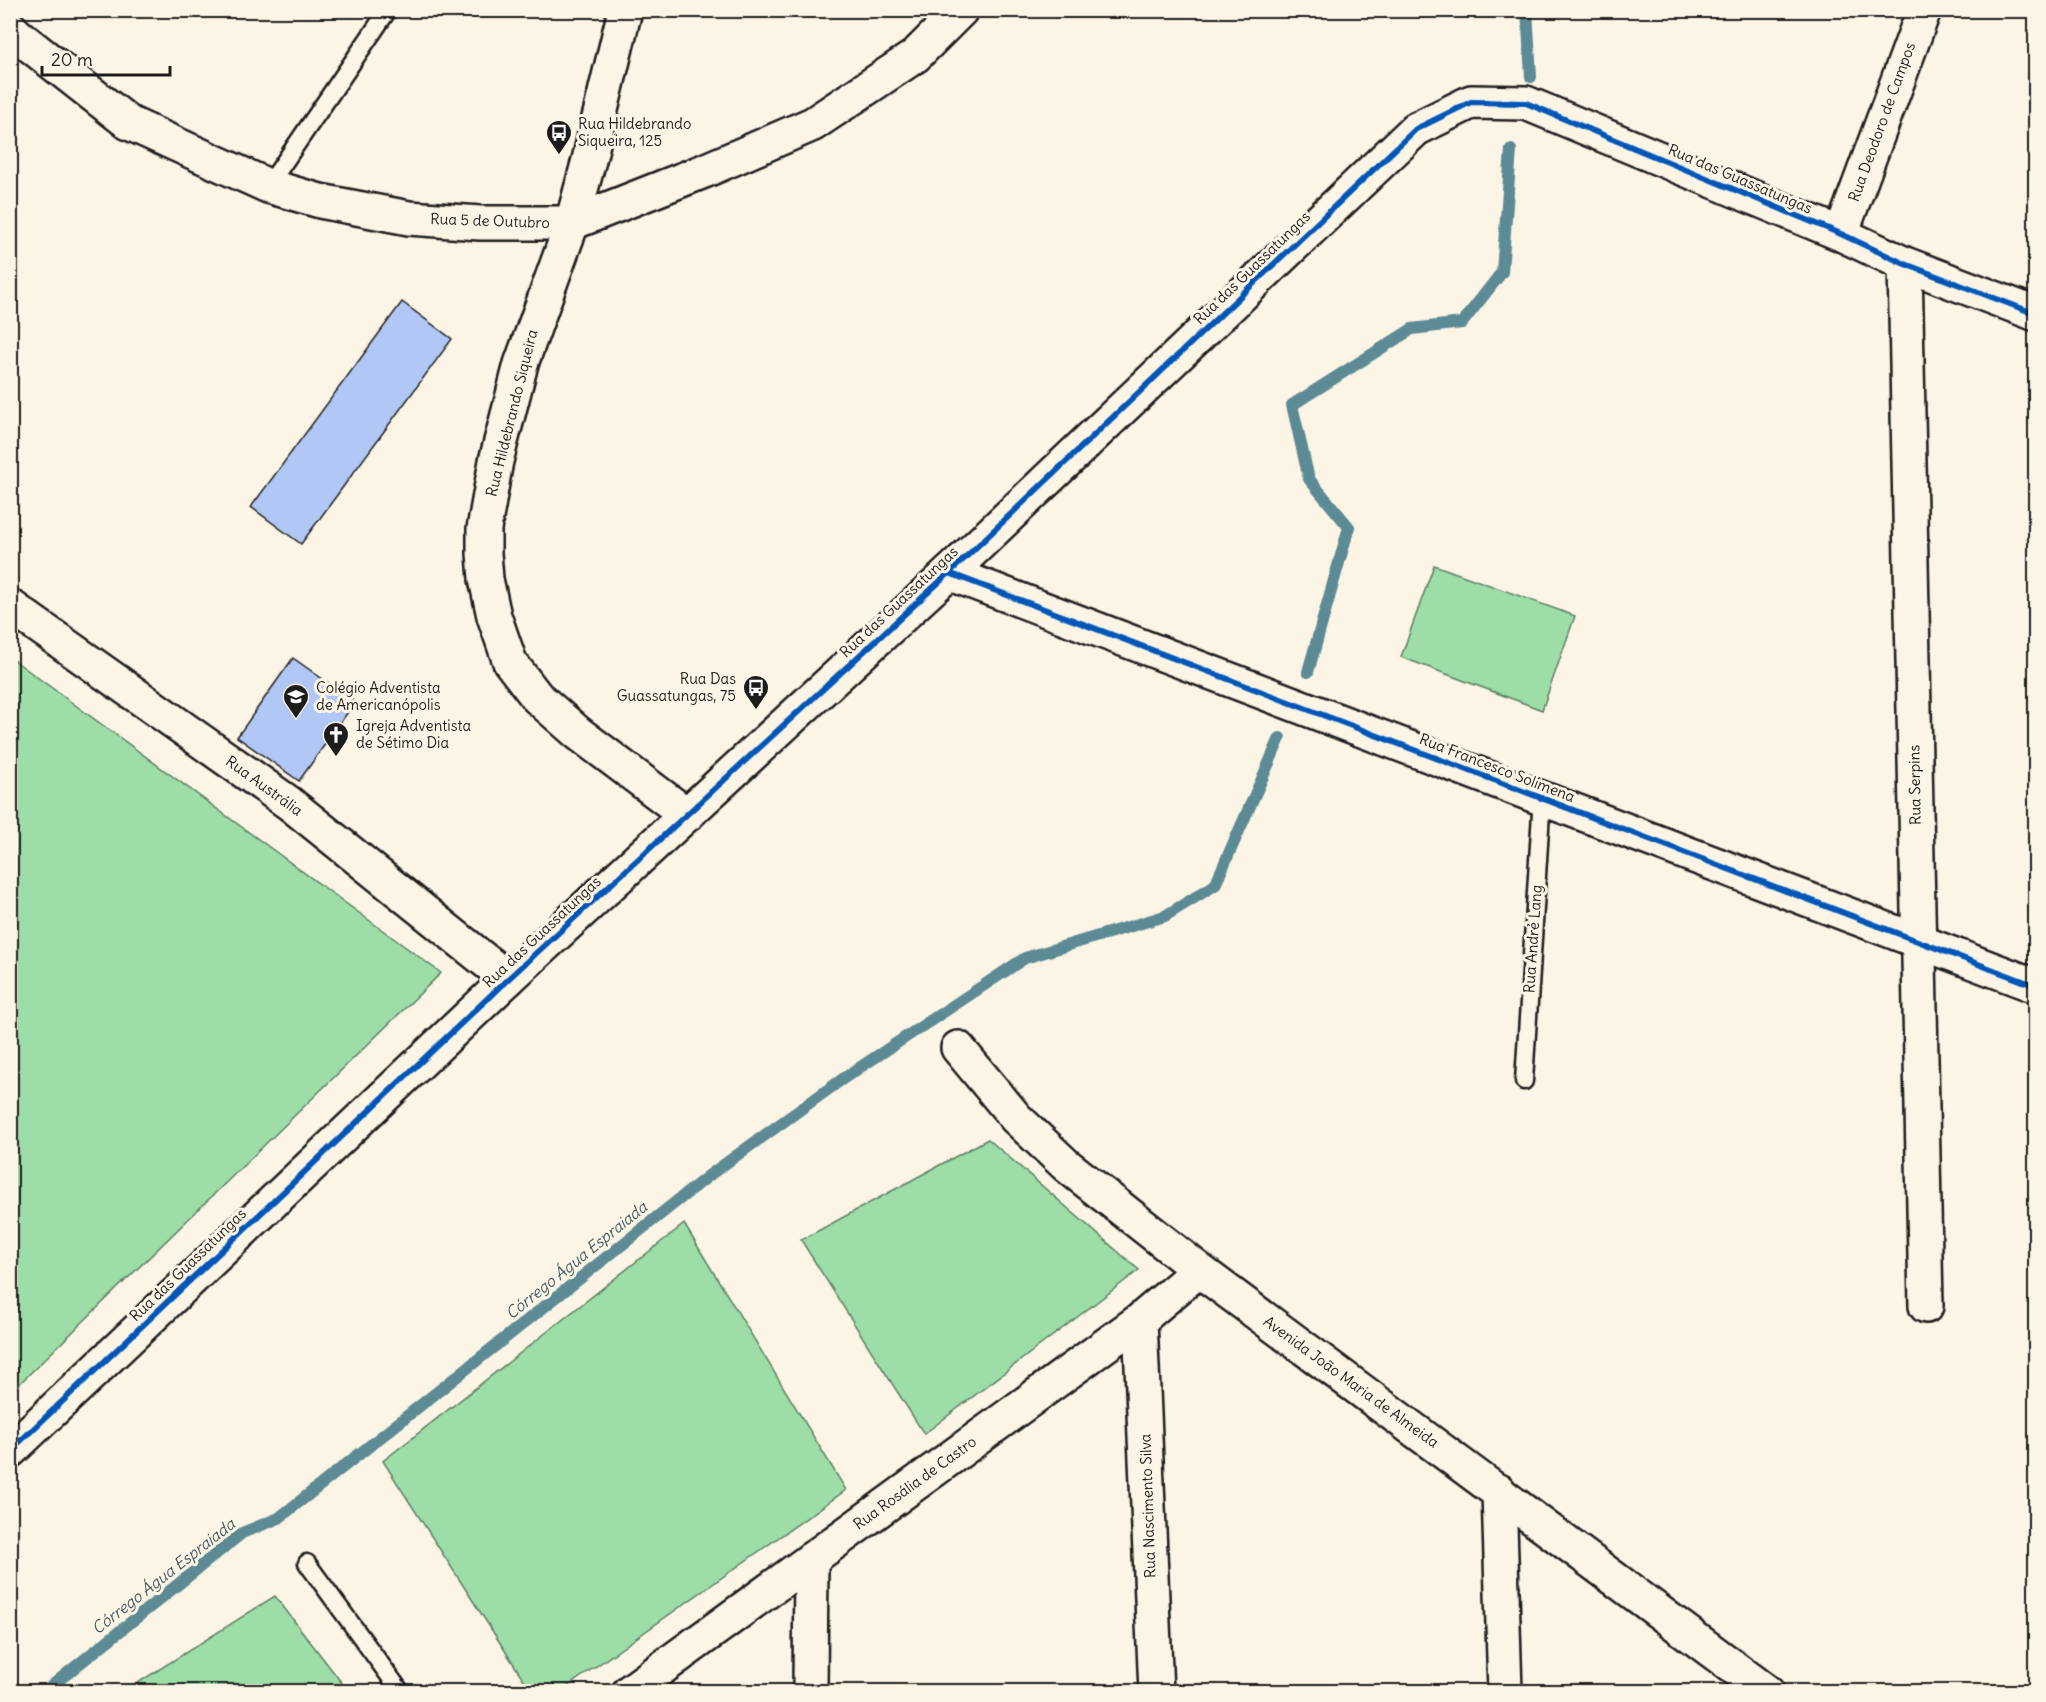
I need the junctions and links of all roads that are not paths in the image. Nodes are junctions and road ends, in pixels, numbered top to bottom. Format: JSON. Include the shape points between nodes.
{"nodes":[{"id":1,"x":388,"y":10,"type":"edge"},
{"id":2,"x":625,"y":10,"type":"edge"},
{"id":3,"x":961,"y":10,"type":"edge"},
{"id":4,"x":1924,"y":10,"type":"edge"},
{"id":5,"x":10,"y":28,"type":"edge"},
{"id":6,"x":268,"y":186,"type":"junction"},
{"id":7,"x":572,"y":223,"type":"junction"},
{"id":8,"x":1841,"y":234,"type":"junction"},
{"id":9,"x":1905,"y":264,"type":"junction"},
{"id":10,"x":2036,"y":314,"type":"edge"},
{"id":11,"x":949,"y":573,"type":"junction"},
{"id":12,"x":10,"y":606,"type":"edge"},
{"id":13,"x":1542,"y":797,"type":"junction"},
{"id":14,"x":687,"y":814,"type":"junction"},
{"id":15,"x":1917,"y":943,"type":"junction"},
{"id":16,"x":508,"y":979,"type":"junction"},
{"id":17,"x":2036,"y":986,"type":"edge"},
{"id":18,"x":958,"y":1048,"type":"dead end"},
{"id":19,"x":1524,"y":1081,"type":"dead end"},
{"id":20,"x":1199,"y":1270,"type":"junction"},
{"id":21,"x":1926,"y":1306,"type":"dead end"},
{"id":22,"x":1140,"y":1320,"type":"junction"},
{"id":23,"x":10,"y":1451,"type":"edge"},
{"id":24,"x":1498,"y":1491,"type":"junction"},
{"id":25,"x":811,"y":1559,"type":"junction"},
{"id":26,"x":306,"y":1563,"type":"dead end"},
{"id":27,"x":401,"y":1692,"type":"edge"},
{"id":28,"x":629,"y":1692,"type":"edge"},
{"id":29,"x":810,"y":1692,"type":"edge"},
{"id":30,"x":1156,"y":1692,"type":"edge"},
{"id":31,"x":1505,"y":1692,"type":"edge"},
{"id":32,"x":1767,"y":1692,"type":"edge"}],
"edges":[{"from":1,"to":6,"type":"lane"},
{"from":2,"to":7,"type":"street","name":"Rua Hildebrando Siqueira"},
{"from":3,"to":7,"type":"street","name":"Rua 5 de Outubro","via":[[915,56],[813,124]]},
{"from":4,"to":8,"type":"street","name":"Rua Deodoro de Campos"},
{"from":5,"to":6,"type":"street","name":"Rua 5 de Outubro","via":[[129,123]]},
{"from":6,"to":7,"type":"street","name":"Rua 5 de Outubro","via":[[320,201],[409,218]]},
{"from":7,"to":14,"type":"street","name":"Rua Hildebrando Siqueira","via":[[521,364],[496,461],[484,529],[486,579],[510,662],[537,697],[578,733]]},
{"from":8,"to":9,"type":"street","name":"Rua das Guassatungas"},
{"from":8,"to":11,"type":"street","name":"Rua das Guassatungas","via":[[1526,103],[1471,102],[1416,129]]},
{"from":9,"to":10,"type":"street","name":"Rua das Guassatungas"},
{"from":9,"to":15,"type":"street","name":"Rua Serpins"},
{"from":11,"to":13,"type":"street","name":"Rua Francesco Solimena"},
{"from":11,"to":14,"type":"street","name":"Rua das Guassatungas"},
{"from":12,"to":16,"type":"street","name":"Rua Austrália","via":[[290,803]]},
{"from":13,"to":15,"type":"street","name":"Rua Francesco Solimena"},
{"from":13,"to":19,"type":"lane","name":"Rua André Lang"},
{"from":14,"to":16,"type":"street","name":"Rua das Guassatungas"},
{"from":15,"to":17,"type":"street","name":"Rua Francesco Solimena"},
{"from":15,"to":21,"type":"street","name":"Rua Serpins"},
{"from":16,"to":23,"type":"street","name":"Rua das Guassatungas"},
{"from":18,"to":20,"type":"street","name":"Avenida João Maria de Almeida","via":[[1016,1118],[1066,1165]]},
{"from":20,"to":22,"type":"street","name":"Rua Rosália de Castro"},
{"from":20,"to":24,"type":"street","name":"Avenida João Maria de Almeida"},
{"from":22,"to":25,"type":"street","name":"Rua Rosália de Castro"},
{"from":22,"to":30,"type":"street","name":"Rua Nascimento Silva"},
{"from":24,"to":31,"type":"street"},
{"from":24,"to":32,"type":"street","name":"Avenida João Maria de Almeida"},
{"from":25,"to":28,"type":"street","name":"Rua Rosália de Castro"},
{"from":25,"to":29,"type":"street"},
{"from":26,"to":27,"type":"lane"}]}
